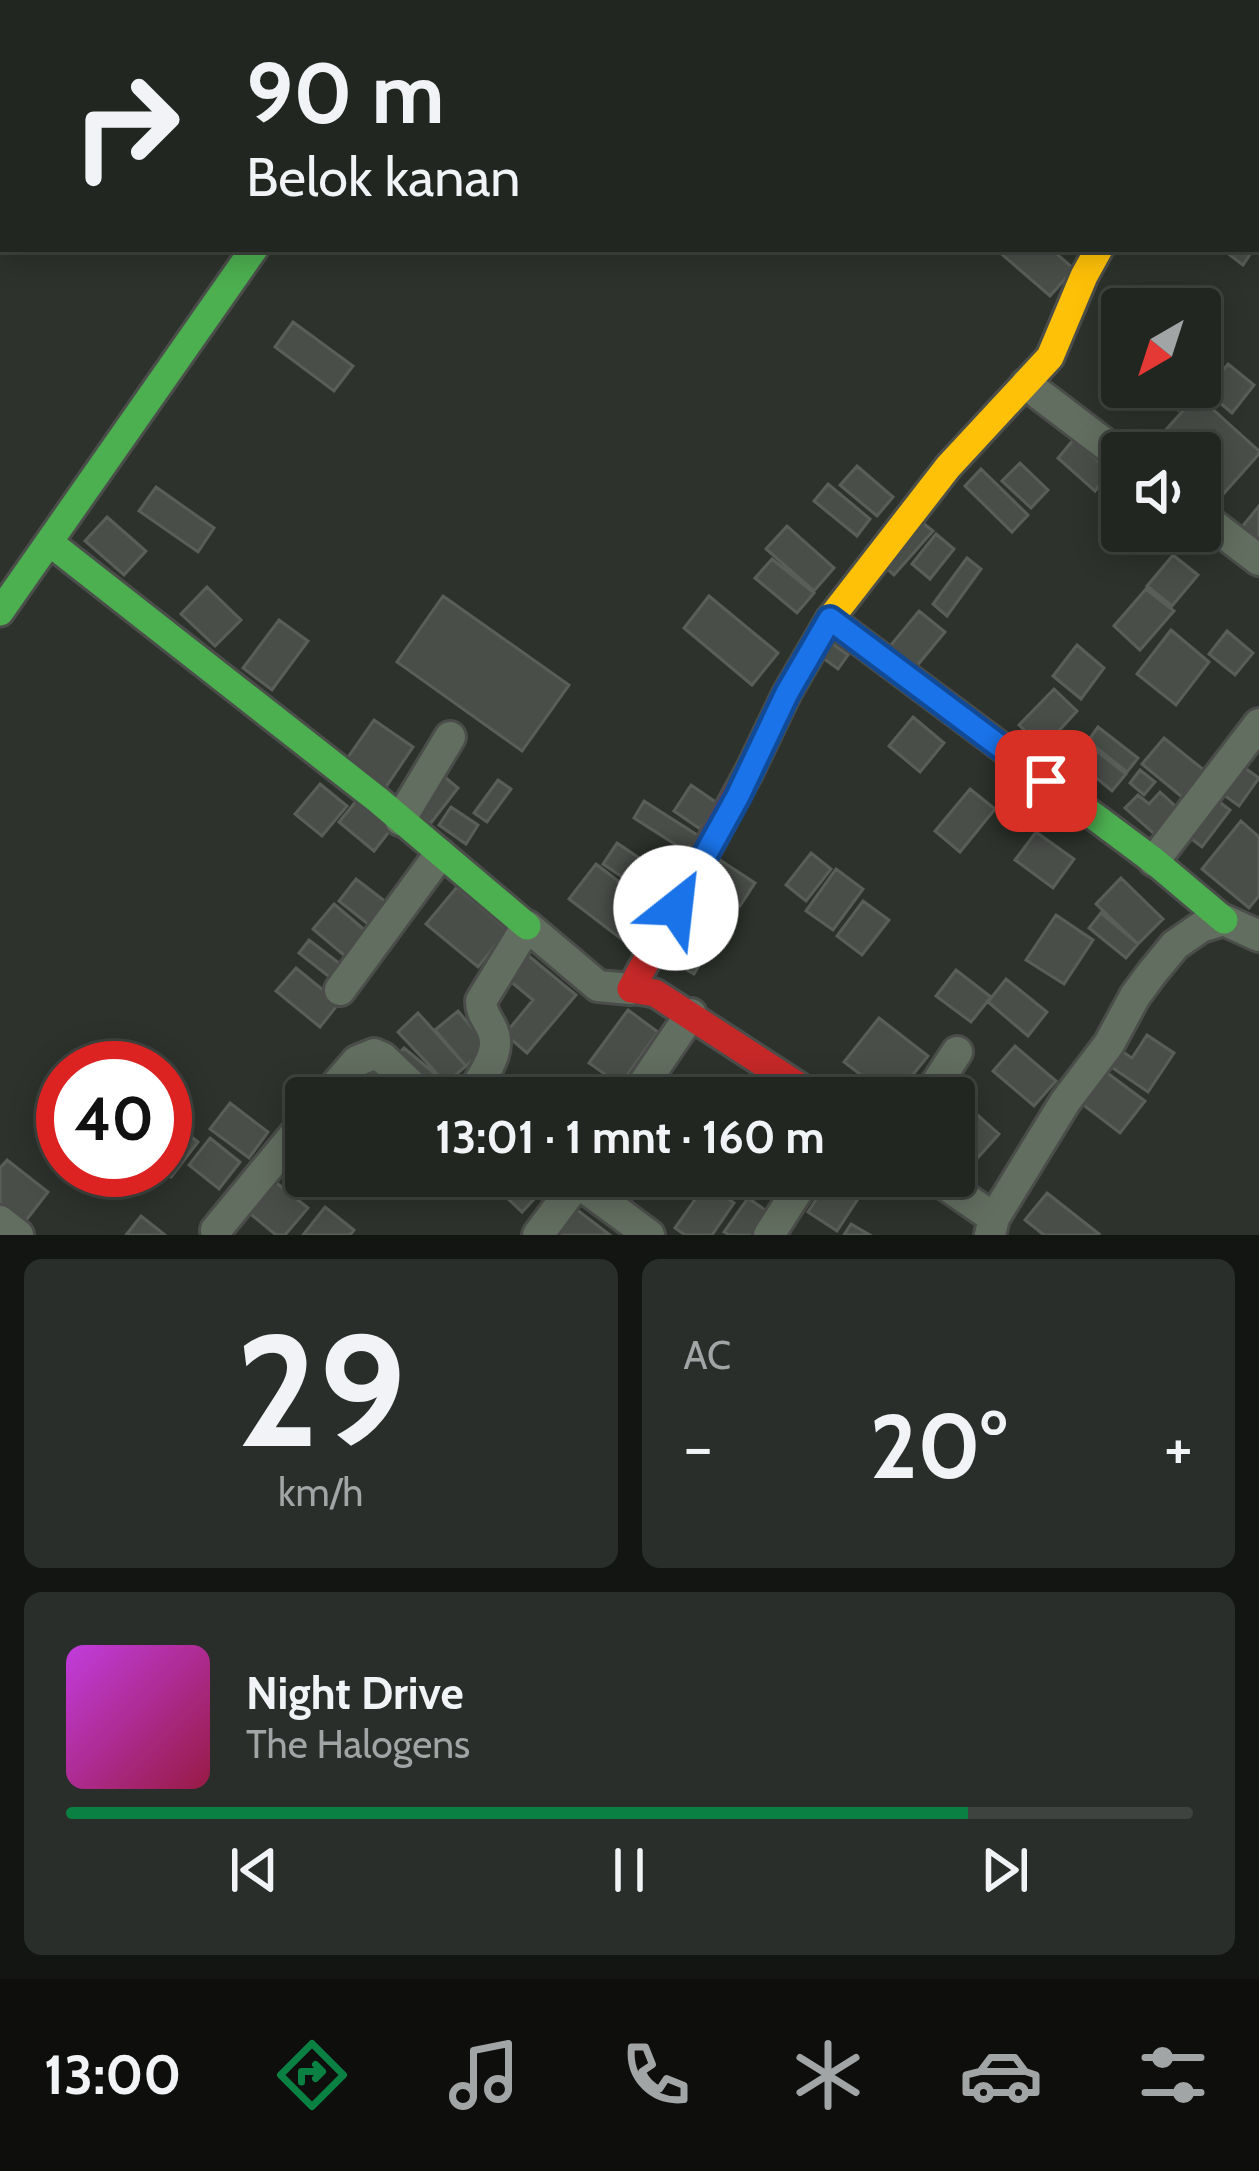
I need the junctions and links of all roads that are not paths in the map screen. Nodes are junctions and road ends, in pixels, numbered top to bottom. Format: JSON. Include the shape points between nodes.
{"nodes":[{"id":1,"x":252,"y":252,"type":"edge"},
{"id":2,"x":1097,"y":252,"type":"edge"},
{"id":3,"x":1026,"y":384,"type":"junction"},
{"id":4,"x":1101,"y":441,"type":"edge"},
{"id":5,"x":1221,"y":531,"type":"edge"},
{"id":6,"x":50,"y":542,"type":"junction"},
{"id":7,"x":1259,"y":560,"type":"edge"},
{"id":8,"x":0,"y":612,"type":"edge"},
{"id":9,"x":830,"y":619,"type":"junction"},
{"id":10,"x":1259,"y":724,"type":"edge"},
{"id":11,"x":450,"y":737,"type":"dead end"},
{"id":12,"x":400,"y":820,"type":"junction"},
{"id":13,"x":440,"y":854,"type":"junction"},
{"id":14,"x":1154,"y":861,"type":"junction"},
{"id":15,"x":1224,"y":920,"type":"junction"},
{"id":16,"x":527,"y":926,"type":"junction"},
{"id":17,"x":1259,"y":936,"type":"edge"},
{"id":18,"x":631,"y":989,"type":"junction"},
{"id":19,"x":340,"y":990,"type":"dead end"},
{"id":20,"x":691,"y":1014,"type":"junction"},
{"id":21,"x":957,"y":1052,"type":"dead end"},
{"id":22,"x":344,"y":1077,"type":"edge"},
{"id":23,"x":403,"y":1077,"type":"edge"},
{"id":24,"x":480,"y":1077,"type":"edge"},
{"id":25,"x":648,"y":1077,"type":"edge"},
{"id":26,"x":786,"y":1077,"type":"edge"},
{"id":27,"x":941,"y":1077,"type":"edge"},
{"id":28,"x":285,"y":1146,"type":"edge"},
{"id":29,"x":563,"y":1197,"type":"edge"},
{"id":30,"x":600,"y":1197,"type":"edge"},
{"id":31,"x":793,"y":1197,"type":"edge"},
{"id":32,"x":958,"y":1197,"type":"edge"},
{"id":33,"x":0,"y":1221,"type":"edge"},
{"id":34,"x":992,"y":1226,"type":"edge"},
{"id":35,"x":216,"y":1230,"type":"dead end"},
{"id":36,"x":18,"y":1235,"type":"edge"},
{"id":37,"x":538,"y":1235,"type":"edge"},
{"id":38,"x":649,"y":1235,"type":"edge"},
{"id":39,"x":769,"y":1235,"type":"edge"}],
"edges":[{"from":1,"to":6,"type":"street"},
{"from":2,"to":3,"type":"street","via":[[1077,285],[1063,335]]},
{"from":3,"to":4,"type":"street"},
{"from":3,"to":9,"type":"street","via":[[948,467]]},
{"from":5,"to":7,"type":"street"},
{"from":6,"to":8,"type":"street"},
{"from":6,"to":12,"type":"street"},
{"from":9,"to":14,"type":"street"},
{"from":9,"to":18,"type":"street"},
{"from":10,"to":14,"type":"street"},
{"from":11,"to":12,"type":"street"},
{"from":12,"to":13,"type":"street"},
{"from":13,"to":16,"type":"street"},
{"from":13,"to":19,"type":"street"},
{"from":14,"to":15,"type":"street"},
{"from":15,"to":17,"type":"street"},
{"from":15,"to":34,"type":"street","via":[[1175,945],[1143,985]]},
{"from":16,"to":18,"type":"street","via":[[598,986]]},
{"from":16,"to":24,"type":"street","via":[[481,1000],[496,1042]]},
{"from":18,"to":20,"type":"street"},
{"from":20,"to":25,"type":"street"},
{"from":20,"to":26,"type":"street"},
{"from":21,"to":27,"type":"street"},
{"from":22,"to":23,"type":"street","via":[[374,1054]]},
{"from":28,"to":35,"type":"street"},
{"from":29,"to":37,"type":"street"},
{"from":30,"to":38,"type":"street"},
{"from":31,"to":39,"type":"street"},
{"from":32,"to":34,"type":"street"},
{"from":33,"to":36,"type":"street"}]}
